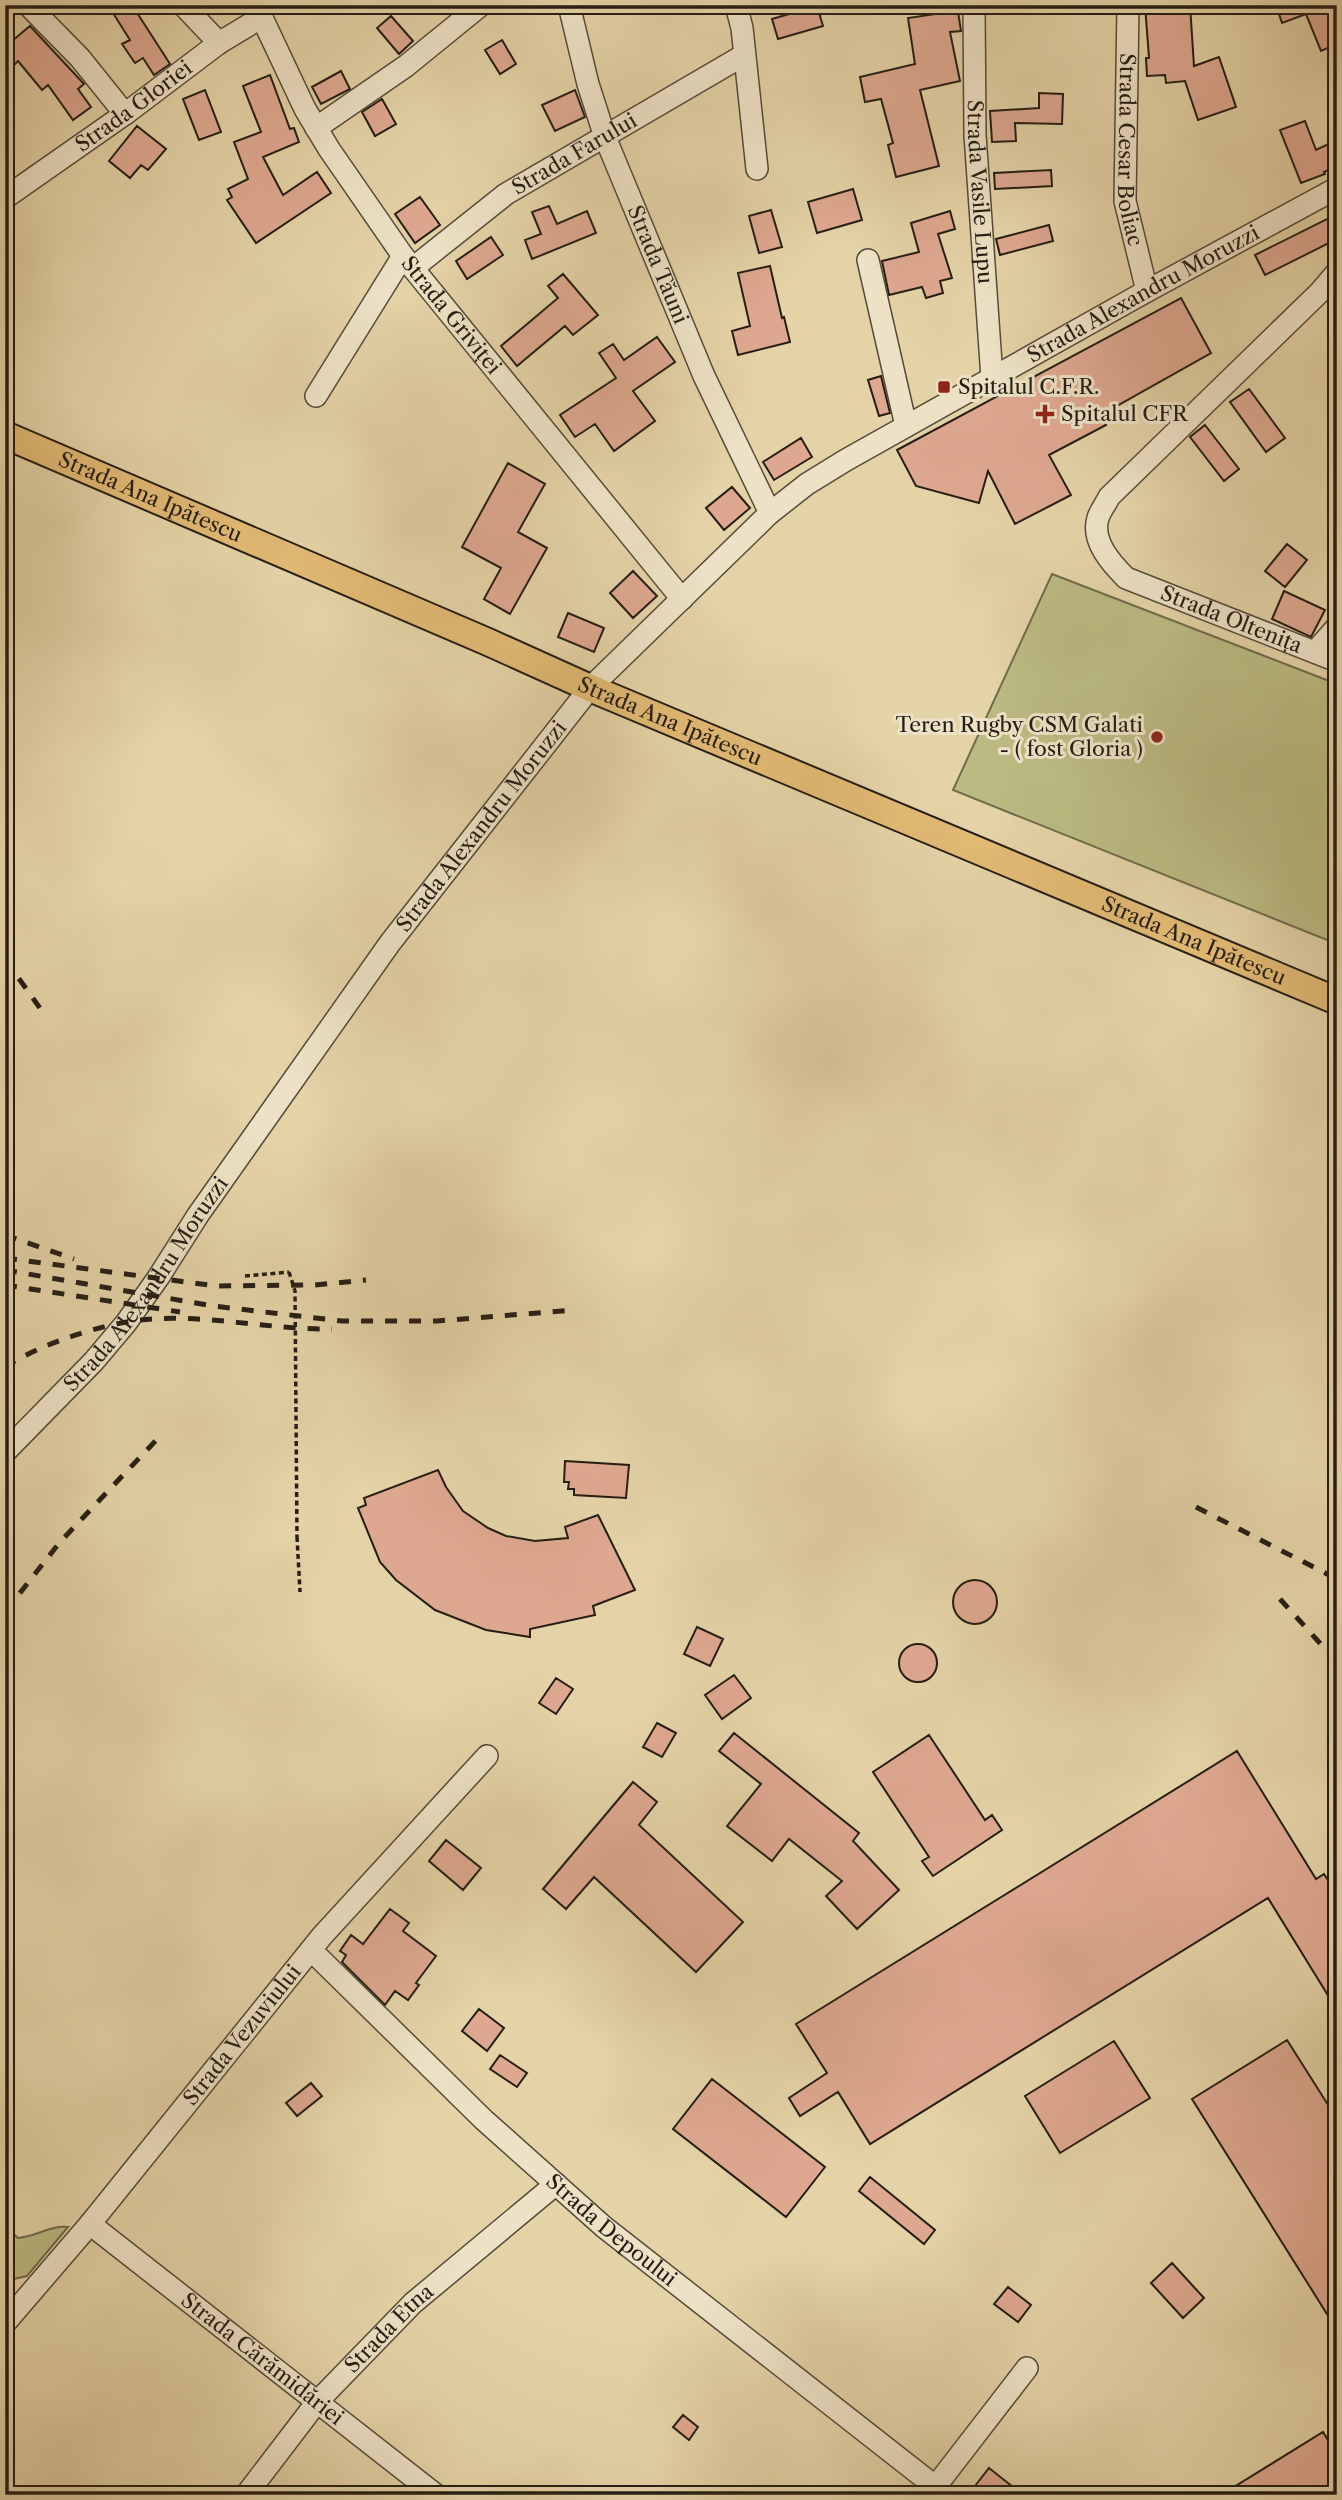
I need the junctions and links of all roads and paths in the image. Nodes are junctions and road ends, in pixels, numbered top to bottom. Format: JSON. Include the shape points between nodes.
{"nodes":[{"id":1,"x":28,"y":5,"type":"edge"},
{"id":2,"x":183,"y":5,"type":"edge"},
{"id":3,"x":481,"y":5,"type":"edge"},
{"id":4,"x":569,"y":5,"type":"edge"},
{"id":5,"x":736,"y":5,"type":"edge"},
{"id":6,"x":974,"y":5,"type":"edge"},
{"id":7,"x":1128,"y":5,"type":"edge"},
{"id":8,"x":259,"y":11,"type":"edge"},
{"id":9,"x":219,"y":43,"type":"junction"},
{"id":10,"x":744,"y":55,"type":"junction"},
{"id":11,"x":124,"y":114,"type":"junction"},
{"id":12,"x":316,"y":128,"type":"junction"},
{"id":13,"x":605,"y":136,"type":"junction"},
{"id":14,"x":757,"y":169,"type":"dead end"},
{"id":15,"x":1337,"y":188,"type":"edge"},
{"id":16,"x":5,"y":198,"type":"edge"},
{"id":17,"x":869,"y":260,"type":"dead end"},
{"id":18,"x":408,"y":262,"type":"junction"},
{"id":19,"x":1337,"y":272,"type":"edge"},
{"id":20,"x":1147,"y":291,"type":"junction"},
{"id":21,"x":992,"y":378,"type":"junction"},
{"id":22,"x":316,"y":396,"type":"dead end"},
{"id":23,"x":906,"y":426,"type":"junction"},
{"id":24,"x":5,"y":435,"type":"edge"},
{"id":25,"x":770,"y":513,"type":"junction"},
{"id":26,"x":682,"y":599,"type":"junction"},
{"id":27,"x":1337,"y":627,"type":"edge"},
{"id":28,"x":1315,"y":652,"type":"junction"},
{"id":29,"x":1337,"y":661,"type":"edge"},
{"id":30,"x":590,"y":688,"type":"junction"},
{"id":31,"x":1337,"y":1001,"type":"edge"},
{"id":32,"x":245,"y":1276,"type":"dead end"},
{"id":33,"x":5,"y":1452,"type":"edge"},
{"id":34,"x":300,"y":1592,"type":"dead end"},
{"id":35,"x":487,"y":1756,"type":"dead end"},
{"id":36,"x":311,"y":1950,"type":"junction"},
{"id":37,"x":556,"y":2184,"type":"junction"},
{"id":38,"x":90,"y":2224,"type":"junction"},
{"id":39,"x":5,"y":2323,"type":"edge"},
{"id":40,"x":1027,"y":2368,"type":"dead end"},
{"id":41,"x":317,"y":2402,"type":"junction"},
{"id":42,"x":937,"y":2492,"type":"edge"},
{"id":43,"x":246,"y":2495,"type":"edge"},
{"id":44,"x":436,"y":2495,"type":"edge"}],
"edges":[{"from":1,"to":11,"type":"street","via":[[80,58]]},
{"from":2,"to":9,"type":"street"},
{"from":3,"to":12,"type":"street","via":[[407,65]]},
{"from":4,"to":13,"type":"street","name":"Strada Tăuni"},
{"from":5,"to":10,"type":"street"},
{"from":6,"to":21,"type":"street","name":"Strada Vasile Lupu","via":[[975,135]]},
{"from":7,"to":20,"type":"street","name":"Strada Cesar Boliac","via":[[1125,201]]},
{"from":8,"to":9,"type":"street","name":"Strada Gloriei"},
{"from":8,"to":12,"type":"street","name":"Strada Griviței"},
{"from":9,"to":11,"type":"street","name":"Strada Gloriei"},
{"from":10,"to":13,"type":"street","name":"Strada Farului"},
{"from":10,"to":14,"type":"street"},
{"from":11,"to":16,"type":"street","name":"Strada Gloriei"},
{"from":12,"to":18,"type":"street","name":"Strada Griviței"},
{"from":13,"to":18,"type":"street","name":"Strada Farului","via":[[506,194]]},
{"from":13,"to":25,"type":"street","name":"Strada Tăuni","via":[[704,376]]},
{"from":15,"to":20,"type":"street","name":"Strada Alexandru Moruzzi"},
{"from":17,"to":23,"type":"street"},
{"from":18,"to":22,"type":"street","name":"Strada Farului"},
{"from":18,"to":26,"type":"street","name":"Strada Griviței"},
{"from":19,"to":28,"type":"street","name":"Strada Oltenița","via":[[1110,497],[1097,519],[1100,545],[1126,578]]},
{"from":20,"to":21,"type":"street","name":"Strada Alexandru Moruzzi"},
{"from":21,"to":23,"type":"street","name":"Strada Alexandru Moruzzi"},
{"from":23,"to":25,"type":"street","name":"Strada Alexandru Moruzzi","via":[[807,484]]},
{"from":24,"to":30,"type":"main road","name":"Strada Ana Ipătescu"},
{"from":25,"to":26,"type":"street","name":"Strada Alexandru Moruzzi"},
{"from":26,"to":30,"type":"street","name":"Strada Alexandru Moruzzi"},
{"from":27,"to":28,"type":"street"},
{"from":28,"to":29,"type":"street","name":"Strada Oltenița"},
{"from":30,"to":31,"type":"main road","name":"Strada Ana Ipătescu"},
{"from":30,"to":33,"type":"street","name":"Strada Alexandru Moruzzi","via":[[390,943],[126,1323]]},
{"from":32,"to":34,"type":"path","bridge":true,"via":[[289,1272],[295,1291]]},
{"from":35,"to":36,"type":"street","name":"Strada Vezuviului"},
{"from":36,"to":37,"type":"street","name":"Strada Depoului"},
{"from":36,"to":38,"type":"street","name":"Strada Vezuviului"},
{"from":37,"to":41,"type":"street","name":"Strada Etna","via":[[413,2303]]},
{"from":37,"to":42,"type":"street","name":"Strada Depoului"},
{"from":38,"to":39,"type":"street","name":"Strada Vezuviului"},
{"from":38,"to":41,"type":"street","name":"Strada Cărămidăriei"},
{"from":40,"to":42,"type":"street","name":"Strada Depoului"},
{"from":41,"to":43,"type":"street","name":"Strada Etna"},
{"from":41,"to":44,"type":"street","name":"Strada Cărămidăriei"}]}
